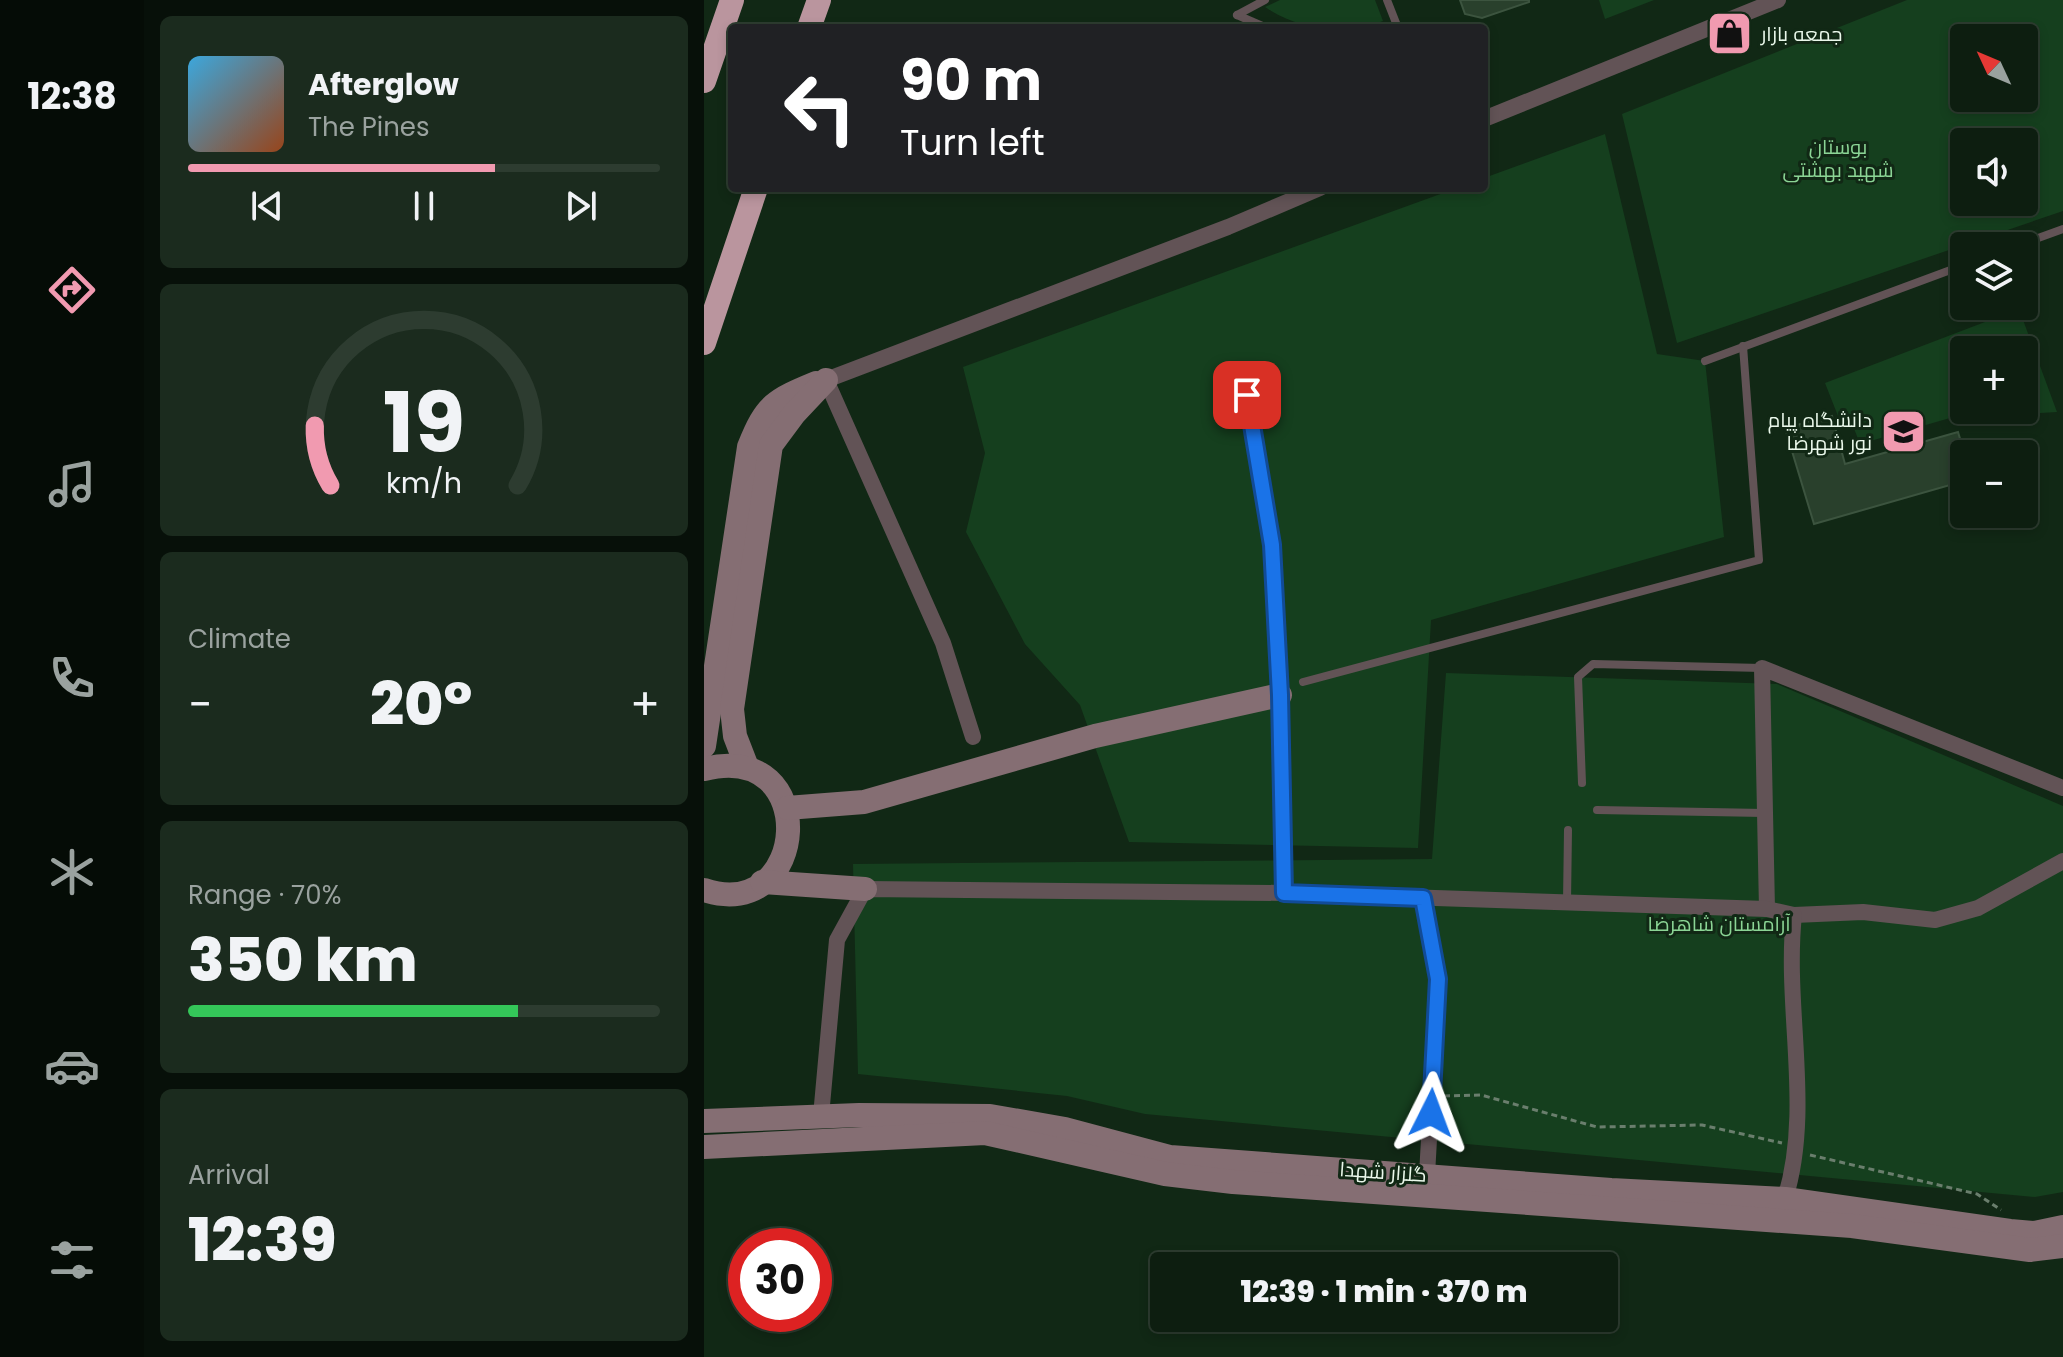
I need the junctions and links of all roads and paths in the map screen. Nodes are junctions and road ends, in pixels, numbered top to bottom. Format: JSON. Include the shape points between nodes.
{"nodes":[{"id":1,"x":732,"y":0,"type":"edge"},
{"id":2,"x":819,"y":0,"type":"edge"},
{"id":3,"x":1265,"y":0,"type":"edge"},
{"id":4,"x":1387,"y":0,"type":"edge"},
{"id":5,"x":1778,"y":0,"type":"edge"},
{"id":6,"x":810,"y":24,"type":"edge"},
{"id":7,"x":1258,"y":24,"type":"edge"},
{"id":8,"x":1396,"y":24,"type":"edge"},
{"id":9,"x":704,"y":81,"type":"edge"},
{"id":10,"x":1488,"y":117,"type":"edge"},
{"id":11,"x":755,"y":192,"type":"edge"},
{"id":12,"x":1311,"y":192,"type":"edge"},
{"id":13,"x":2063,"y":229,"type":"edge"},
{"id":14,"x":2038,"y":238,"type":"edge"},
{"id":15,"x":1950,"y":270,"type":"edge"},
{"id":16,"x":704,"y":343,"type":"edge"},
{"id":17,"x":1743,"y":346,"type":"junction"},
{"id":18,"x":1705,"y":361,"type":"dead end"},
{"id":19,"x":826,"y":380,"type":"junction"},
{"id":20,"x":1247,"y":395,"type":"dead end"},
{"id":21,"x":1762,"y":668,"type":"junction"},
{"id":22,"x":1303,"y":682,"type":"dead end"},
{"id":23,"x":1280,"y":695,"type":"junction"},
{"id":24,"x":973,"y":737,"type":"dead end"},
{"id":25,"x":704,"y":746,"type":"edge"},
{"id":26,"x":747,"y":767,"type":"junction"},
{"id":27,"x":704,"y":769,"type":"edge"},
{"id":28,"x":1582,"y":783,"type":"dead end"},
{"id":29,"x":2063,"y":788,"type":"edge"},
{"id":30,"x":787,"y":808,"type":"junction"},
{"id":31,"x":1597,"y":810,"type":"dead end"},
{"id":32,"x":1765,"y":813,"type":"junction"},
{"id":33,"x":1568,"y":830,"type":"dead end"},
{"id":34,"x":2063,"y":861,"type":"edge"},
{"id":35,"x":762,"y":882,"type":"junction"},
{"id":36,"x":865,"y":889,"type":"junction"},
{"id":37,"x":1284,"y":893,"type":"junction"},
{"id":38,"x":710,"y":896,"type":"edge"},
{"id":39,"x":1423,"y":898,"type":"junction"},
{"id":40,"x":1567,"y":903,"type":"junction"},
{"id":41,"x":1767,"y":909,"type":"junction"},
{"id":42,"x":1794,"y":915,"type":"junction"},
{"id":43,"x":1433,"y":1096,"type":"junction"},
{"id":44,"x":821,"y":1116,"type":"junction"},
{"id":45,"x":704,"y":1121,"type":"edge"},
{"id":46,"x":1797,"y":1146,"type":"junction"},
{"id":47,"x":704,"y":1147,"type":"edge"},
{"id":48,"x":1235,"y":1172,"type":"junction"},
{"id":49,"x":1427,"y":1175,"type":"junction"},
{"id":50,"x":1785,"y":1199,"type":"junction"},
{"id":51,"x":2063,"y":1227,"type":"edge"},
{"id":52,"x":1939,"y":1230,"type":"junction"},
{"id":53,"x":2034,"y":1233,"type":"junction"},
{"id":54,"x":2063,"y":1246,"type":"edge"}],
"edges":[{"from":1,"to":9,"type":"highway"},
{"from":2,"to":6,"type":"highway"},
{"from":3,"to":7,"type":"lane","via":[[1237,15]]},
{"from":4,"to":8,"type":"lane"},
{"from":5,"to":10,"type":"street"},
{"from":11,"to":16,"type":"highway"},
{"from":12,"to":19,"type":"street"},
{"from":13,"to":14,"type":"lane"},
{"from":15,"to":17,"type":"lane"},
{"from":17,"to":18,"type":"lane"},
{"from":17,"to":22,"type":"lane","via":[[1759,560]]},
{"from":19,"to":24,"type":"street","via":[[943,643]]},
{"from":19,"to":25,"type":"street","via":[[768,407],[749,447]]},
{"from":19,"to":26,"type":"street","via":[[771,445],[732,709]]},
{"from":20,"to":23,"type":"street","via":[[1272,545]]},
{"from":21,"to":28,"type":"lane","via":[[1593,664],[1578,677]]},
{"from":21,"to":29,"type":"street"},
{"from":21,"to":32,"type":"street"},
{"from":23,"to":30,"type":"street","via":[[1095,736],[864,802]]},
{"from":23,"to":37,"type":"street"},
{"from":26,"to":27,"type":"street"},
{"from":26,"to":30,"type":"street","via":[[774,786]]},
{"from":30,"to":35,"type":"street","via":[[789,845],[779,867]]},
{"from":31,"to":32,"type":"lane"},
{"from":32,"to":41,"type":"street"},
{"from":33,"to":40,"type":"lane"},
{"from":34,"to":42,"type":"street","via":[[1978,908],[1935,920],[1863,912]]},
{"from":35,"to":36,"type":"street"},
{"from":35,"to":38,"type":"street","via":[[750,890]]},
{"from":36,"to":37,"type":"street"},
{"from":36,"to":44,"type":"street","via":[[837,940]]},
{"from":37,"to":39,"type":"street"},
{"from":39,"to":40,"type":"street"},
{"from":39,"to":43,"type":"street","via":[[1438,979]]},
{"from":40,"to":41,"type":"street"},
{"from":41,"to":42,"type":"street"},
{"from":42,"to":46,"type":"street","via":[[1790,952]]},
{"from":43,"to":46,"type":"path","via":[[1481,1095],[1597,1127],[1702,1125]]},
{"from":43,"to":49,"type":"street"},
{"from":44,"to":45,"type":"street","name":"گلزار شهدا"},
{"from":44,"to":48,"type":"street","name":"گلزار شهدا","via":[[990,1116],[1065,1129]]},
{"from":46,"to":50,"type":"street"},
{"from":46,"to":53,"type":"path","via":[[1806,1154],[1977,1194]]},
{"from":47,"to":48,"type":"street","name":"گلزار شهدا","via":[[985,1133],[1165,1174]]},
{"from":48,"to":49,"type":"street","name":"گلزار شهدا"},
{"from":48,"to":52,"type":"street","name":"گلزار شهدا"},
{"from":49,"to":50,"type":"street","name":"گلزار شهدا"},
{"from":50,"to":52,"type":"street","name":"گلزار شهدا"},
{"from":51,"to":53,"type":"street","name":"گلزار شهدا"},
{"from":52,"to":53,"type":"street","name":"گلزار شهدا"},
{"from":52,"to":54,"type":"street","name":"گلزار شهدا","via":[[2030,1250]]}]}
